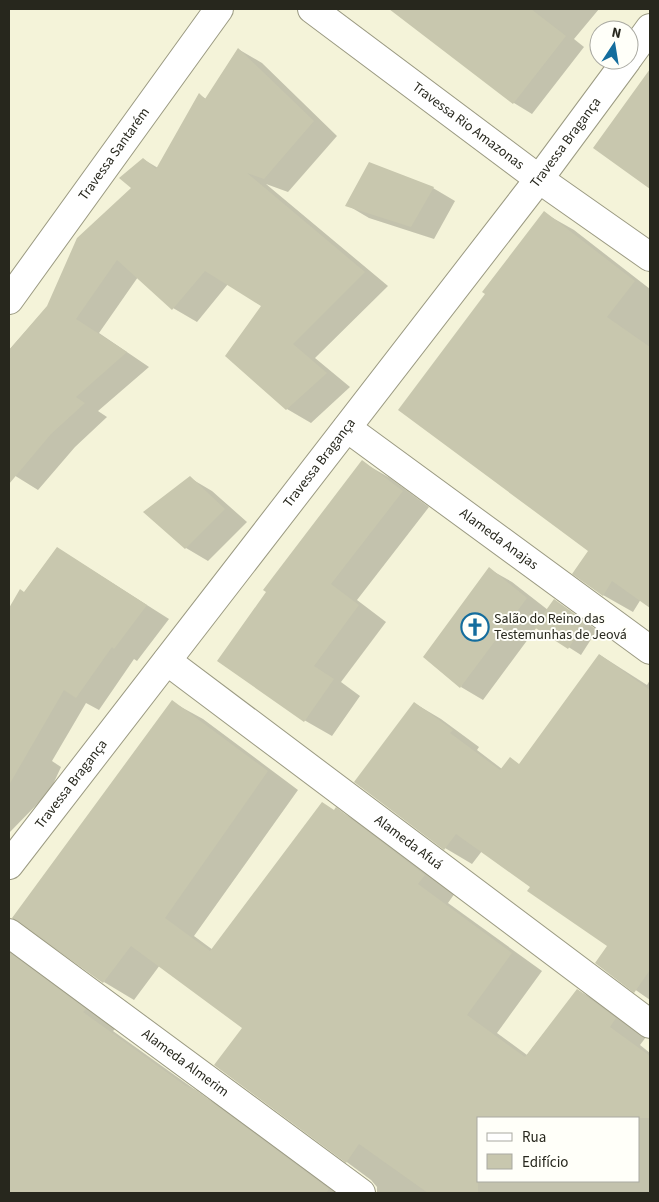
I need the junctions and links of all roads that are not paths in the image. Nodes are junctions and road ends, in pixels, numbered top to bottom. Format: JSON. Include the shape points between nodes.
{"nodes":[{"id":1,"x":219,"y":9,"type":"edge"},
{"id":2,"x":312,"y":9,"type":"edge"},
{"id":3,"x":650,"y":28,"type":"edge"},
{"id":4,"x":639,"y":44,"type":"edge"},
{"id":5,"x":620,"y":70,"type":"edge"},
{"id":6,"x":539,"y":179,"type":"junction"},
{"id":7,"x":650,"y":257,"type":"edge"},
{"id":8,"x":9,"y":300,"type":"edge"},
{"id":9,"x":346,"y":428,"type":"junction"},
{"id":10,"x":650,"y":650,"type":"edge"},
{"id":11,"x":167,"y":661,"type":"junction"},
{"id":12,"x":9,"y":865,"type":"edge"},
{"id":13,"x":9,"y":933,"type":"edge"},
{"id":14,"x":650,"y":1024,"type":"edge"},
{"id":15,"x":361,"y":1193,"type":"edge"}],
"edges":[{"from":1,"to":8,"type":"street","name":"Travessa Santarém"},
{"from":2,"to":6,"type":"street","name":"Travessa Rio Amazonas"},
{"from":3,"to":4,"type":"street","name":"Travessa Bragança"},
{"from":5,"to":6,"type":"street","name":"Travessa Bragança"},
{"from":6,"to":7,"type":"street","name":"Travessa Rio Amazonas"},
{"from":6,"to":9,"type":"street","name":"Travessa Bragança"},
{"from":9,"to":10,"type":"street","name":"Alameda Anajas"},
{"from":9,"to":11,"type":"street","name":"Travessa Bragança"},
{"from":11,"to":12,"type":"street","name":"Travessa Bragança"},
{"from":11,"to":14,"type":"street","name":"Alameda Afuá"},
{"from":13,"to":15,"type":"street","name":"Alameda Almerim"}]}
